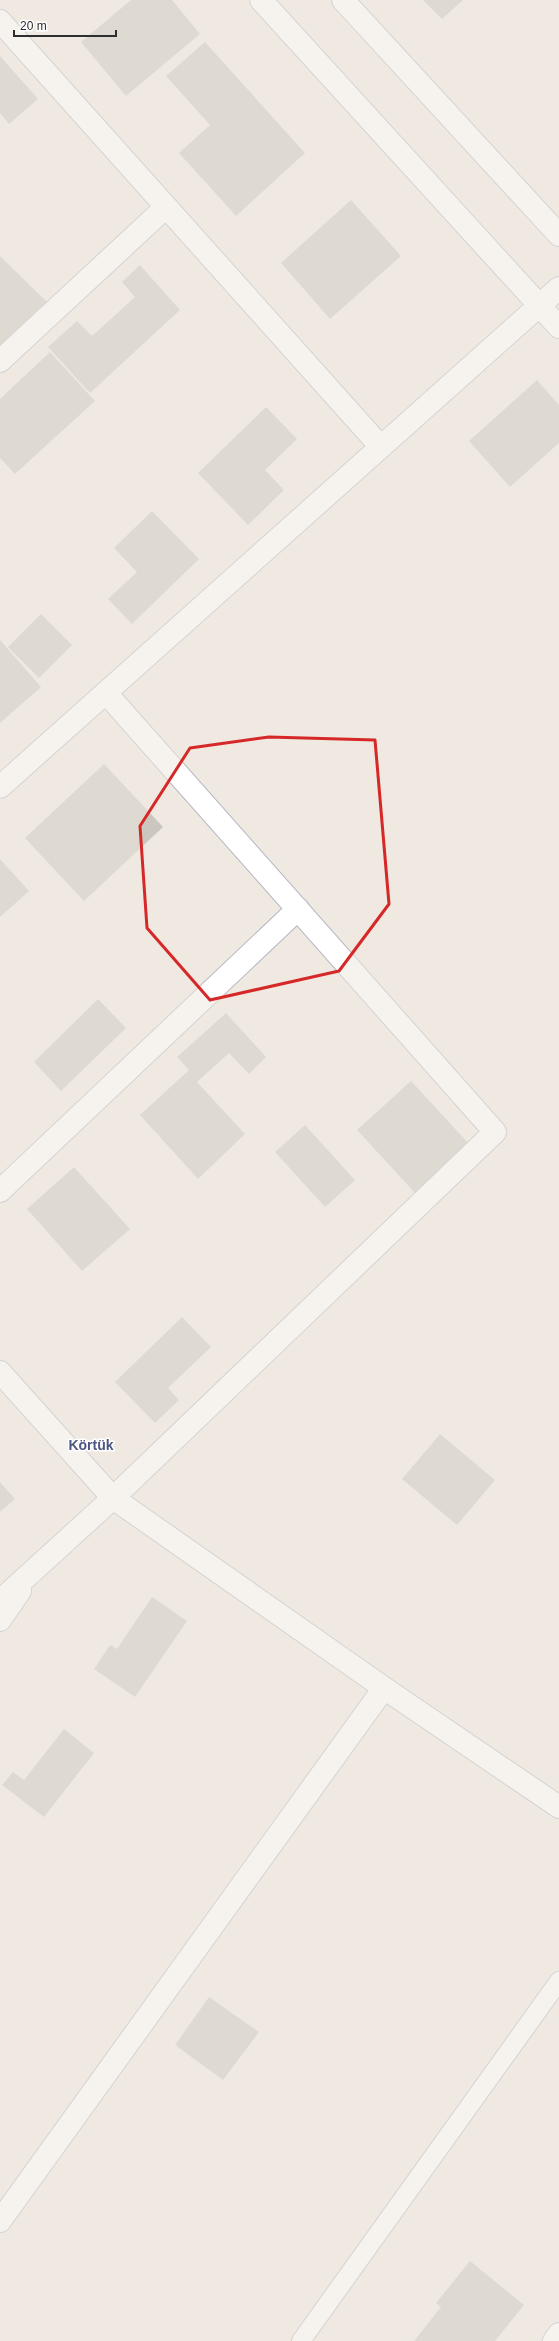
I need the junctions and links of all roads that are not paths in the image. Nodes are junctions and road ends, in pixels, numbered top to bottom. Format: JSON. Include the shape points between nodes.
{"nodes":[{"id":1,"x":261,"y":0,"type":"edge"},
{"id":2,"x":343,"y":0,"type":"edge"},
{"id":3,"x":0,"y":21,"type":"edge"},
{"id":4,"x":166,"y":207,"type":"junction"},
{"id":5,"x":559,"y":235,"type":"edge"},
{"id":6,"x":559,"y":288,"type":"edge"},
{"id":7,"x":539,"y":306,"type":"junction"},
{"id":8,"x":559,"y":327,"type":"edge"},
{"id":9,"x":0,"y":361,"type":"edge"},
{"id":10,"x":381,"y":447,"type":"junction"},
{"id":11,"x":106,"y":693,"type":"junction"},
{"id":12,"x":0,"y":787,"type":"edge"},
{"id":13,"x":298,"y":909,"type":"junction"},
{"id":14,"x":0,"y":1191,"type":"edge"},
{"id":15,"x":0,"y":1372,"type":"edge"},
{"id":16,"x":113,"y":1498,"type":"junction"},
{"id":17,"x":36,"y":1568,"type":"junction"},
{"id":18,"x":0,"y":1601,"type":"edge"},
{"id":19,"x":0,"y":1620,"type":"edge"},
{"id":20,"x":384,"y":1688,"type":"junction"},
{"id":21,"x":559,"y":1807,"type":"edge"},
{"id":22,"x":559,"y":1981,"type":"edge"},
{"id":23,"x":0,"y":2220,"type":"edge"},
{"id":24,"x":559,"y":2334,"type":"edge"},
{"id":25,"x":301,"y":2341,"type":"edge"},
{"id":26,"x":554,"y":2341,"type":"edge"}],
"edges":[{"from":1,"to":7,"type":"street"},
{"from":2,"to":5,"type":"street"},
{"from":3,"to":4,"type":"street"},
{"from":4,"to":9,"type":"street"},
{"from":4,"to":10,"type":"street"},
{"from":6,"to":7,"type":"street"},
{"from":7,"to":8,"type":"street"},
{"from":7,"to":10,"type":"street"},
{"from":10,"to":11,"type":"street"},
{"from":11,"to":12,"type":"street"},
{"from":11,"to":13,"type":"street"},
{"from":13,"to":14,"type":"street"},
{"from":13,"to":16,"type":"street","via":[[495,1132]]},
{"from":15,"to":16,"type":"street"},
{"from":16,"to":17,"type":"street"},
{"from":16,"to":20,"type":"street"},
{"from":17,"to":18,"type":"street"},
{"from":17,"to":19,"type":"street"},
{"from":20,"to":21,"type":"street"},
{"from":20,"to":23,"type":"street"},
{"from":22,"to":25,"type":"lane"},
{"from":24,"to":26,"type":"street"}]}
